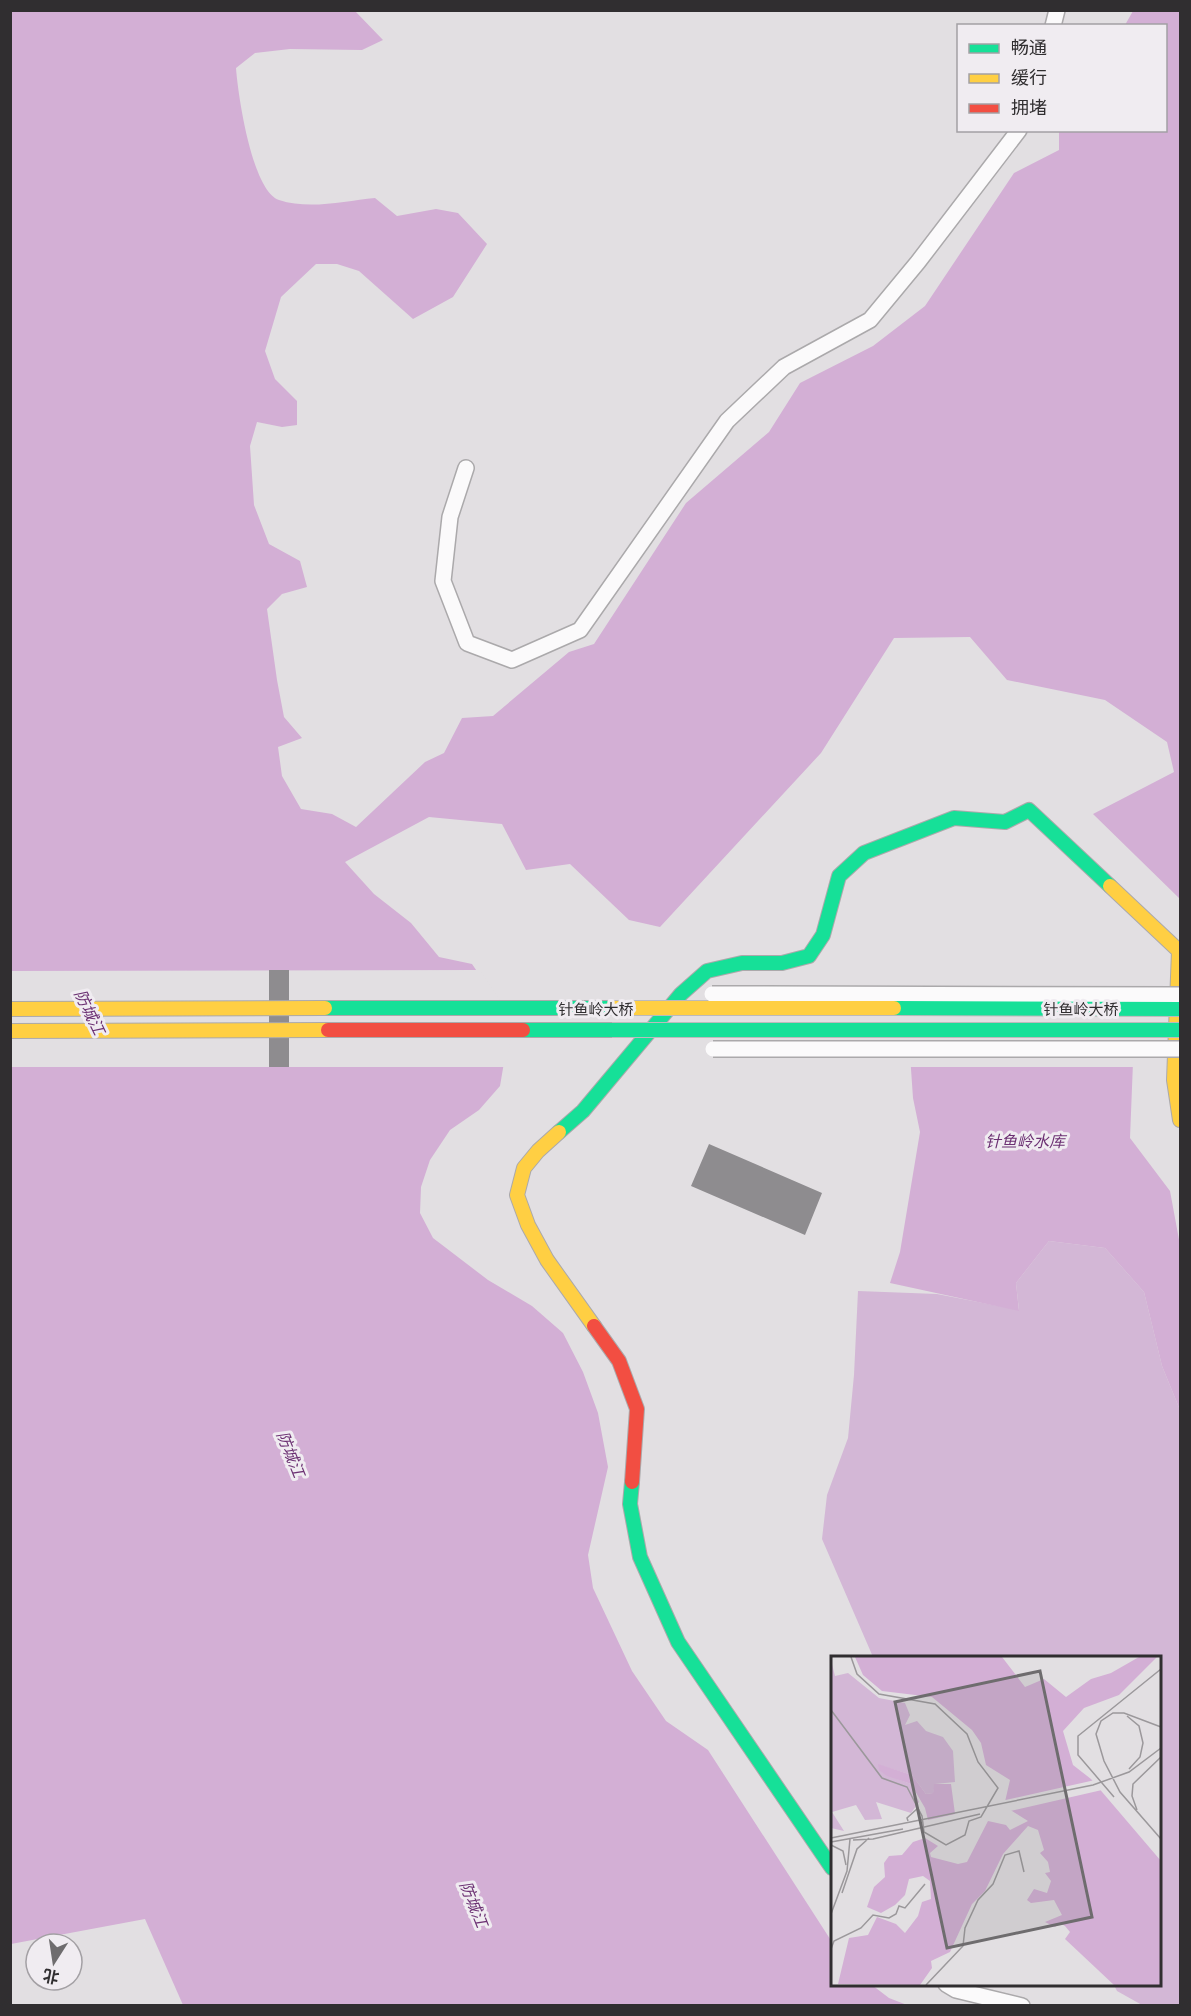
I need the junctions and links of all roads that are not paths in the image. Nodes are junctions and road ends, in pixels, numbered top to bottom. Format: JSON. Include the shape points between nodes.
{"nodes":[{"id":1,"x":1017,"y":132,"type":"edge"},
{"id":2,"x":466,"y":468,"type":"dead end"},
{"id":3,"x":712,"y":994,"type":"dead end"},
{"id":4,"x":1180,"y":995,"type":"edge"},
{"id":5,"x":10,"y":1009,"type":"edge"},
{"id":6,"x":1180,"y":1009,"type":"edge"},
{"id":7,"x":1180,"y":1030,"type":"edge"},
{"id":8,"x":10,"y":1031,"type":"edge"},
{"id":9,"x":713,"y":1049,"type":"dead end"},
{"id":10,"x":1180,"y":1049,"type":"edge"},
{"id":11,"x":1180,"y":1120,"type":"edge"},
{"id":12,"x":831,"y":1868,"type":"edge"},
{"id":13,"x":949,"y":1986,"type":"edge"},
{"id":14,"x":1022,"y":2006,"type":"edge"}],
"edges":[{"from":1,"to":2,"type":"street","via":[[870,320],[784,367],[727,421],[580,630],[512,660],[467,643],[442,582],[450,516]]},
{"from":3,"to":4,"type":"street","bridge":true},
{"from":5,"to":6,"type":"main road","name":"针鱼岭大桥","bridge":true},
{"from":7,"to":8,"type":"main road","name":"针鱼岭大桥","bridge":true},
{"from":9,"to":10,"type":"street","bridge":true},
{"from":11,"to":12,"type":"main road","via":[[1174,1080],[1179,951],[1029,810],[1005,822],[954,818],[864,854],[839,876],[823,934],[809,956],[707,971],[681,994],[583,1111],[524,1168],[517,1195],[528,1225],[547,1260],[619,1361],[638,1409],[630,1504],[640,1557],[678,1642]]},
{"from":13,"to":14,"type":"street"}]}
